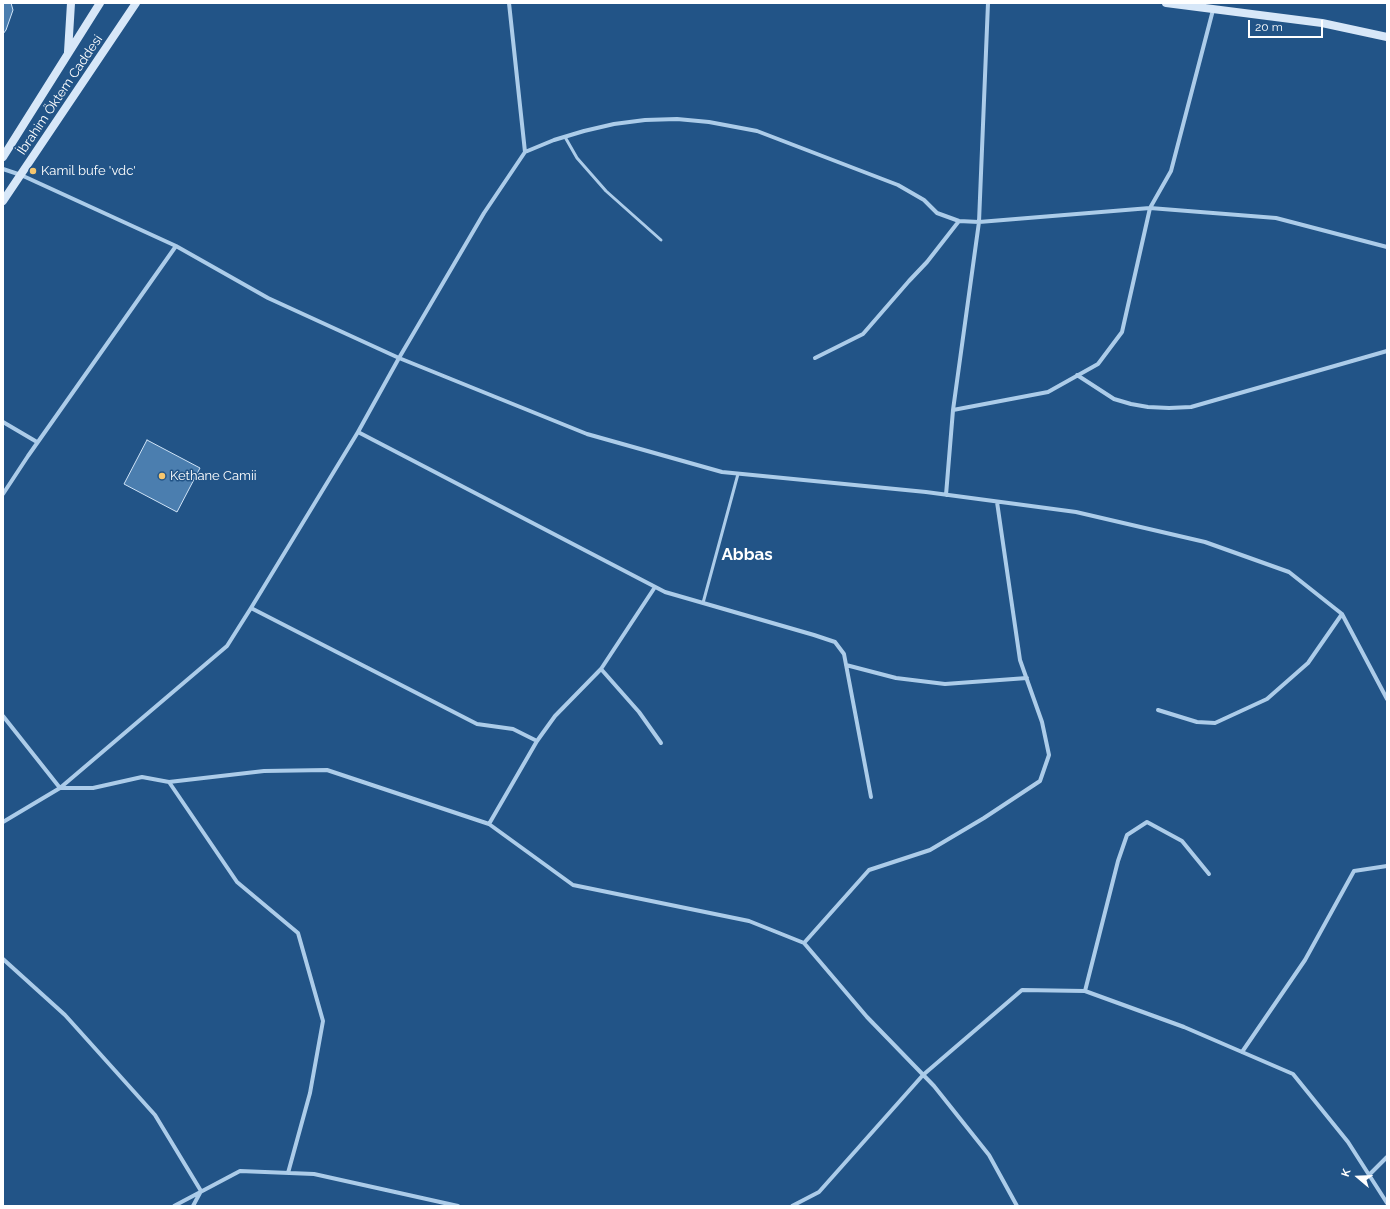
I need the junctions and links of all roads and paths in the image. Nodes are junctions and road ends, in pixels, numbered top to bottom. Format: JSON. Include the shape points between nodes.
{"nodes":[{"id":1,"x":71,"y":3,"type":"edge"},
{"id":2,"x":100,"y":3,"type":"edge"},
{"id":3,"x":136,"y":3,"type":"edge"},
{"id":4,"x":509,"y":3,"type":"edge"},
{"id":5,"x":988,"y":3,"type":"edge"},
{"id":6,"x":1166,"y":3,"type":"edge"},
{"id":7,"x":1213,"y":10,"type":"junction"},
{"id":8,"x":1387,"y":37,"type":"edge"},
{"id":9,"x":67,"y":54,"type":"junction"},
{"id":10,"x":565,"y":137,"type":"junction"},
{"id":11,"x":525,"y":152,"type":"junction"},
{"id":12,"x":3,"y":157,"type":"edge"},
{"id":13,"x":3,"y":170,"type":"edge"},
{"id":14,"x":21,"y":175,"type":"junction"},
{"id":15,"x":3,"y":201,"type":"edge"},
{"id":16,"x":1150,"y":208,"type":"junction"},
{"id":17,"x":959,"y":221,"type":"junction"},
{"id":18,"x":978,"y":222,"type":"junction"},
{"id":19,"x":660,"y":240,"type":"dead end"},
{"id":20,"x":176,"y":246,"type":"junction"},
{"id":21,"x":1387,"y":247,"type":"edge"},
{"id":22,"x":1387,"y":351,"type":"edge"},
{"id":23,"x":399,"y":358,"type":"junction"},
{"id":24,"x":815,"y":358,"type":"dead end"},
{"id":25,"x":1078,"y":375,"type":"junction"},
{"id":26,"x":953,"y":410,"type":"junction"},
{"id":27,"x":3,"y":422,"type":"edge"},
{"id":28,"x":358,"y":432,"type":"junction"},
{"id":29,"x":37,"y":442,"type":"junction"},
{"id":30,"x":738,"y":474,"type":"junction"},
{"id":31,"x":3,"y":494,"type":"edge"},
{"id":32,"x":946,"y":495,"type":"junction"},
{"id":33,"x":997,"y":502,"type":"junction"},
{"id":34,"x":655,"y":586,"type":"junction"},
{"id":35,"x":703,"y":603,"type":"junction"},
{"id":36,"x":250,"y":608,"type":"junction"},
{"id":37,"x":1342,"y":614,"type":"junction"},
{"id":38,"x":846,"y":666,"type":"junction"},
{"id":39,"x":601,"y":669,"type":"junction"},
{"id":40,"x":1027,"y":678,"type":"junction"},
{"id":41,"x":1387,"y":699,"type":"edge"},
{"id":42,"x":1158,"y":710,"type":"dead end"},
{"id":43,"x":3,"y":716,"type":"edge"},
{"id":44,"x":537,"y":741,"type":"junction"},
{"id":45,"x":661,"y":743,"type":"dead end"},
{"id":46,"x":169,"y":782,"type":"junction"},
{"id":47,"x":60,"y":788,"type":"junction"},
{"id":48,"x":870,"y":797,"type":"dead end"},
{"id":49,"x":3,"y":822,"type":"edge"},
{"id":50,"x":489,"y":824,"type":"junction"},
{"id":51,"x":1387,"y":866,"type":"edge"},
{"id":52,"x":1209,"y":874,"type":"dead end"},
{"id":53,"x":804,"y":942,"type":"junction"},
{"id":54,"x":3,"y":959,"type":"edge"},
{"id":55,"x":1085,"y":991,"type":"junction"},
{"id":56,"x":1242,"y":1052,"type":"junction"},
{"id":57,"x":923,"y":1075,"type":"junction"},
{"id":58,"x":1387,"y":1157,"type":"edge"},
{"id":59,"x":288,"y":1173,"type":"junction"},
{"id":60,"x":1369,"y":1175,"type":"junction"},
{"id":61,"x":201,"y":1192,"type":"junction"},
{"id":62,"x":1387,"y":1203,"type":"edge"},
{"id":63,"x":174,"y":1206,"type":"edge"},
{"id":64,"x":193,"y":1206,"type":"edge"},
{"id":65,"x":458,"y":1206,"type":"edge"},
{"id":66,"x":792,"y":1206,"type":"edge"},
{"id":67,"x":1017,"y":1206,"type":"edge"}],
"edges":[{"from":1,"to":9,"type":"main road"},
{"from":2,"to":9,"type":"main road","name":"İbrahim Öktem Caddesi"},
{"from":3,"to":14,"type":"main road","name":"İbrahim Öktem Caddesi"},
{"from":4,"to":11,"type":"street"},
{"from":5,"to":18,"type":"street"},
{"from":6,"to":7,"type":"main road"},
{"from":7,"to":8,"type":"main road","via":[[1322,23]]},
{"from":7,"to":16,"type":"street","via":[[1171,171]]},
{"from":9,"to":12,"type":"main road","name":"İbrahim Öktem Caddesi"},
{"from":10,"to":11,"type":"street"},
{"from":10,"to":17,"type":"street","via":[[614,124],[677,119],[757,131],[898,185],[924,200],[937,213]]},
{"from":10,"to":19,"type":"lane","via":[[577,158],[606,191]]},
{"from":11,"to":23,"type":"street","via":[[484,213]]},
{"from":13,"to":14,"type":"street"},
{"from":14,"to":15,"type":"main road","name":"İbrahim Öktem Caddesi"},
{"from":14,"to":20,"type":"street"},
{"from":16,"to":18,"type":"street"},
{"from":16,"to":21,"type":"street","via":[[1276,218]]},
{"from":16,"to":25,"type":"street","via":[[1122,332],[1098,364]]},
{"from":17,"to":18,"type":"street"},
{"from":17,"to":24,"type":"street","via":[[927,262],[863,334]]},
{"from":18,"to":26,"type":"street"},
{"from":20,"to":23,"type":"street","via":[[268,298]]},
{"from":20,"to":29,"type":"street"},
{"from":22,"to":25,"type":"street","via":[[1191,407],[1148,407],[1131,404],[1114,399]]},
{"from":23,"to":28,"type":"street"},
{"from":23,"to":30,"type":"street","via":[[587,434],[722,472]]},
{"from":25,"to":26,"type":"street","via":[[1048,392]]},
{"from":26,"to":32,"type":"street"},
{"from":27,"to":29,"type":"street"},
{"from":28,"to":34,"type":"street"},
{"from":28,"to":36,"type":"street"},
{"from":29,"to":31,"type":"street"},
{"from":30,"to":32,"type":"street"},
{"from":30,"to":35,"type":"lane"},
{"from":32,"to":33,"type":"street"},
{"from":33,"to":37,"type":"street","via":[[1076,512],[1205,542],[1289,572]]},
{"from":33,"to":40,"type":"street","via":[[1020,660]]},
{"from":34,"to":35,"type":"street","via":[[665,592]]},
{"from":34,"to":39,"type":"street"},
{"from":35,"to":38,"type":"street","via":[[835,642],[844,654]]},
{"from":36,"to":44,"type":"street","via":[[477,724],[513,729]]},
{"from":36,"to":47,"type":"street","via":[[227,646]]},
{"from":37,"to":41,"type":"street"},
{"from":37,"to":42,"type":"street","via":[[1308,662],[1267,699],[1215,723],[1197,722]]},
{"from":38,"to":40,"type":"street","via":[[896,678],[945,684]]},
{"from":38,"to":48,"type":"street"},
{"from":39,"to":44,"type":"street","via":[[555,716]]},
{"from":39,"to":45,"type":"street","via":[[640,712]]},
{"from":40,"to":53,"type":"street","via":[[1042,722],[1049,754],[1040,781],[930,850],[869,870]]},
{"from":43,"to":47,"type":"street"},
{"from":44,"to":50,"type":"street"},
{"from":46,"to":47,"type":"street","via":[[142,777],[93,788]]},
{"from":46,"to":50,"type":"street","via":[[264,771],[327,770]]},
{"from":46,"to":59,"type":"street","via":[[237,882],[298,933],[323,1021],[310,1093]]},
{"from":47,"to":49,"type":"street"},
{"from":50,"to":53,"type":"street","via":[[573,885],[749,922]]},
{"from":51,"to":56,"type":"street","via":[[1354,871],[1305,960]]},
{"from":52,"to":55,"type":"street","via":[[1182,841],[1147,822],[1127,835]]},
{"from":53,"to":57,"type":"street","via":[[867,1017]]},
{"from":54,"to":61,"type":"street","via":[[65,1014],[155,1115]]},
{"from":55,"to":56,"type":"street","via":[[1184,1027]]},
{"from":55,"to":57,"type":"street","via":[[1022,990]]},
{"from":56,"to":60,"type":"street","via":[[1293,1074],[1348,1142]]},
{"from":57,"to":66,"type":"street","via":[[819,1192]]},
{"from":57,"to":67,"type":"street","via":[[989,1155]]},
{"from":58,"to":60,"type":"street"},
{"from":59,"to":61,"type":"street","via":[[240,1171]]},
{"from":59,"to":65,"type":"street","via":[[314,1174]]},
{"from":60,"to":62,"type":"street"},
{"from":61,"to":63,"type":"street"},
{"from":61,"to":64,"type":"street"}]}
